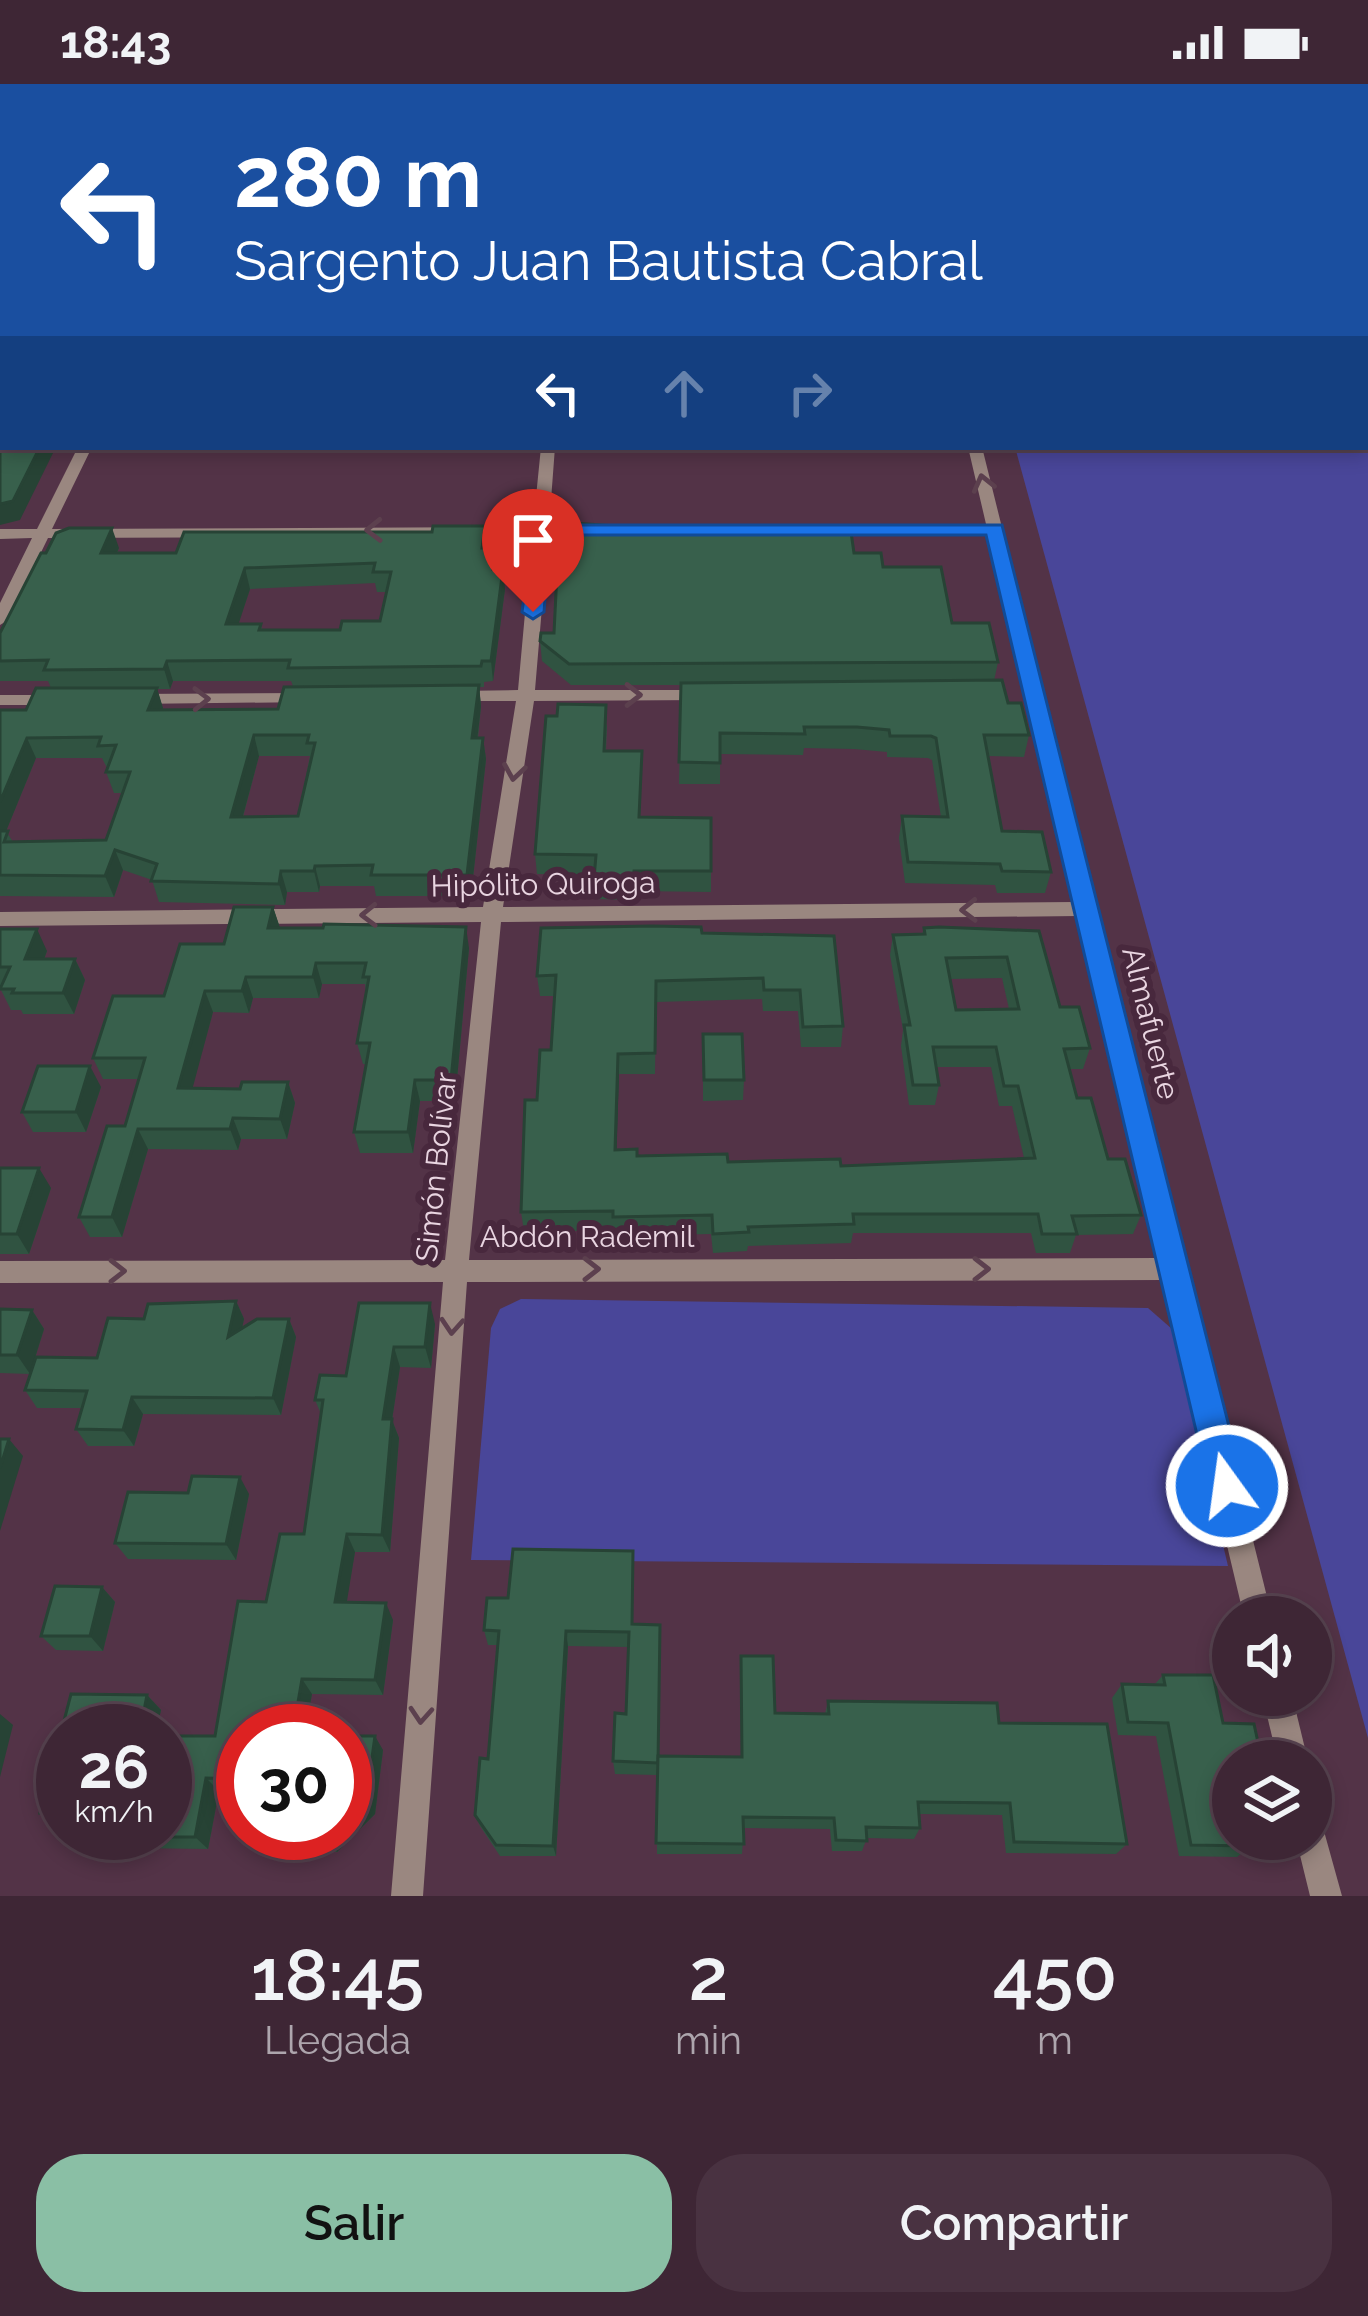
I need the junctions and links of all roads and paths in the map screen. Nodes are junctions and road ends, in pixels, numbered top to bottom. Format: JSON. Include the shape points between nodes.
{"nodes":[{"id":1,"x":84,"y":450,"type":"edge"},
{"id":2,"x":548,"y":450,"type":"edge"},
{"id":3,"x":976,"y":450,"type":"edge"},
{"id":4,"x":541,"y":529,"type":"junction"},
{"id":5,"x":995,"y":529,"type":"junction"},
{"id":6,"x":42,"y":533,"type":"junction"},
{"id":7,"x":0,"y":534,"type":"edge"},
{"id":8,"x":0,"y":620,"type":"edge"},
{"id":9,"x":734,"y":694,"type":"edge"},
{"id":10,"x":526,"y":696,"type":"junction"},
{"id":11,"x":430,"y":697,"type":"edge"},
{"id":12,"x":334,"y":698,"type":"edge"},
{"id":13,"x":119,"y":699,"type":"edge"},
{"id":14,"x":0,"y":700,"type":"edge"},
{"id":15,"x":72,"y":700,"type":"edge"},
{"id":16,"x":1086,"y":909,"type":"junction"},
{"id":17,"x":492,"y":914,"type":"junction"},
{"id":18,"x":0,"y":919,"type":"edge"},
{"id":19,"x":456,"y":1268,"type":"junction"},
{"id":20,"x":1174,"y":1269,"type":"junction"},
{"id":21,"x":0,"y":1272,"type":"edge"},
{"id":22,"x":1253,"y":1596,"type":"edge"},
{"id":23,"x":1317,"y":1860,"type":"edge"},
{"id":24,"x":407,"y":1896,"type":"edge"},
{"id":25,"x":1326,"y":1896,"type":"edge"}],
"edges":[{"from":1,"to":6,"type":"street"},
{"from":2,"to":4,"type":"street","name":"Simón Bolívar"},
{"from":5,"to":3,"type":"street","name":"Almafuerte","one_way":true},
{"from":4,"to":5,"type":"street"},
{"from":4,"to":6,"type":"street","one_way":true},
{"from":4,"to":10,"type":"street","name":"Simón Bolívar"},
{"from":5,"to":16,"type":"street","name":"Almafuerte","via":[[1023,693]]},
{"from":6,"to":7,"type":"street"},
{"from":6,"to":8,"type":"street"},
{"from":10,"to":9,"type":"street","one_way":true},
{"from":10,"to":11,"type":"street"},
{"from":10,"to":17,"type":"street","name":"Simón Bolívar","one_way":true},
{"from":13,"to":12,"type":"street","one_way":true},
{"from":14,"to":15,"type":"street"},
{"from":16,"to":17,"type":"street","name":"Hipólito Quiroga","one_way":true},
{"from":16,"to":20,"type":"street","name":"Almafuerte"},
{"from":17,"to":18,"type":"street","name":"Hipólito Quiroga","one_way":true},
{"from":17,"to":19,"type":"street","name":"Simón Bolívar"},
{"from":19,"to":20,"type":"street","name":"Abdón Rademil","one_way":true},
{"from":21,"to":19,"type":"street","name":"Abdón Rademil","one_way":true},
{"from":19,"to":24,"type":"street","name":"Simón Bolívar","one_way":true},
{"from":20,"to":22,"type":"street","name":"Almafuerte"},
{"from":23,"to":25,"type":"street"}]}
